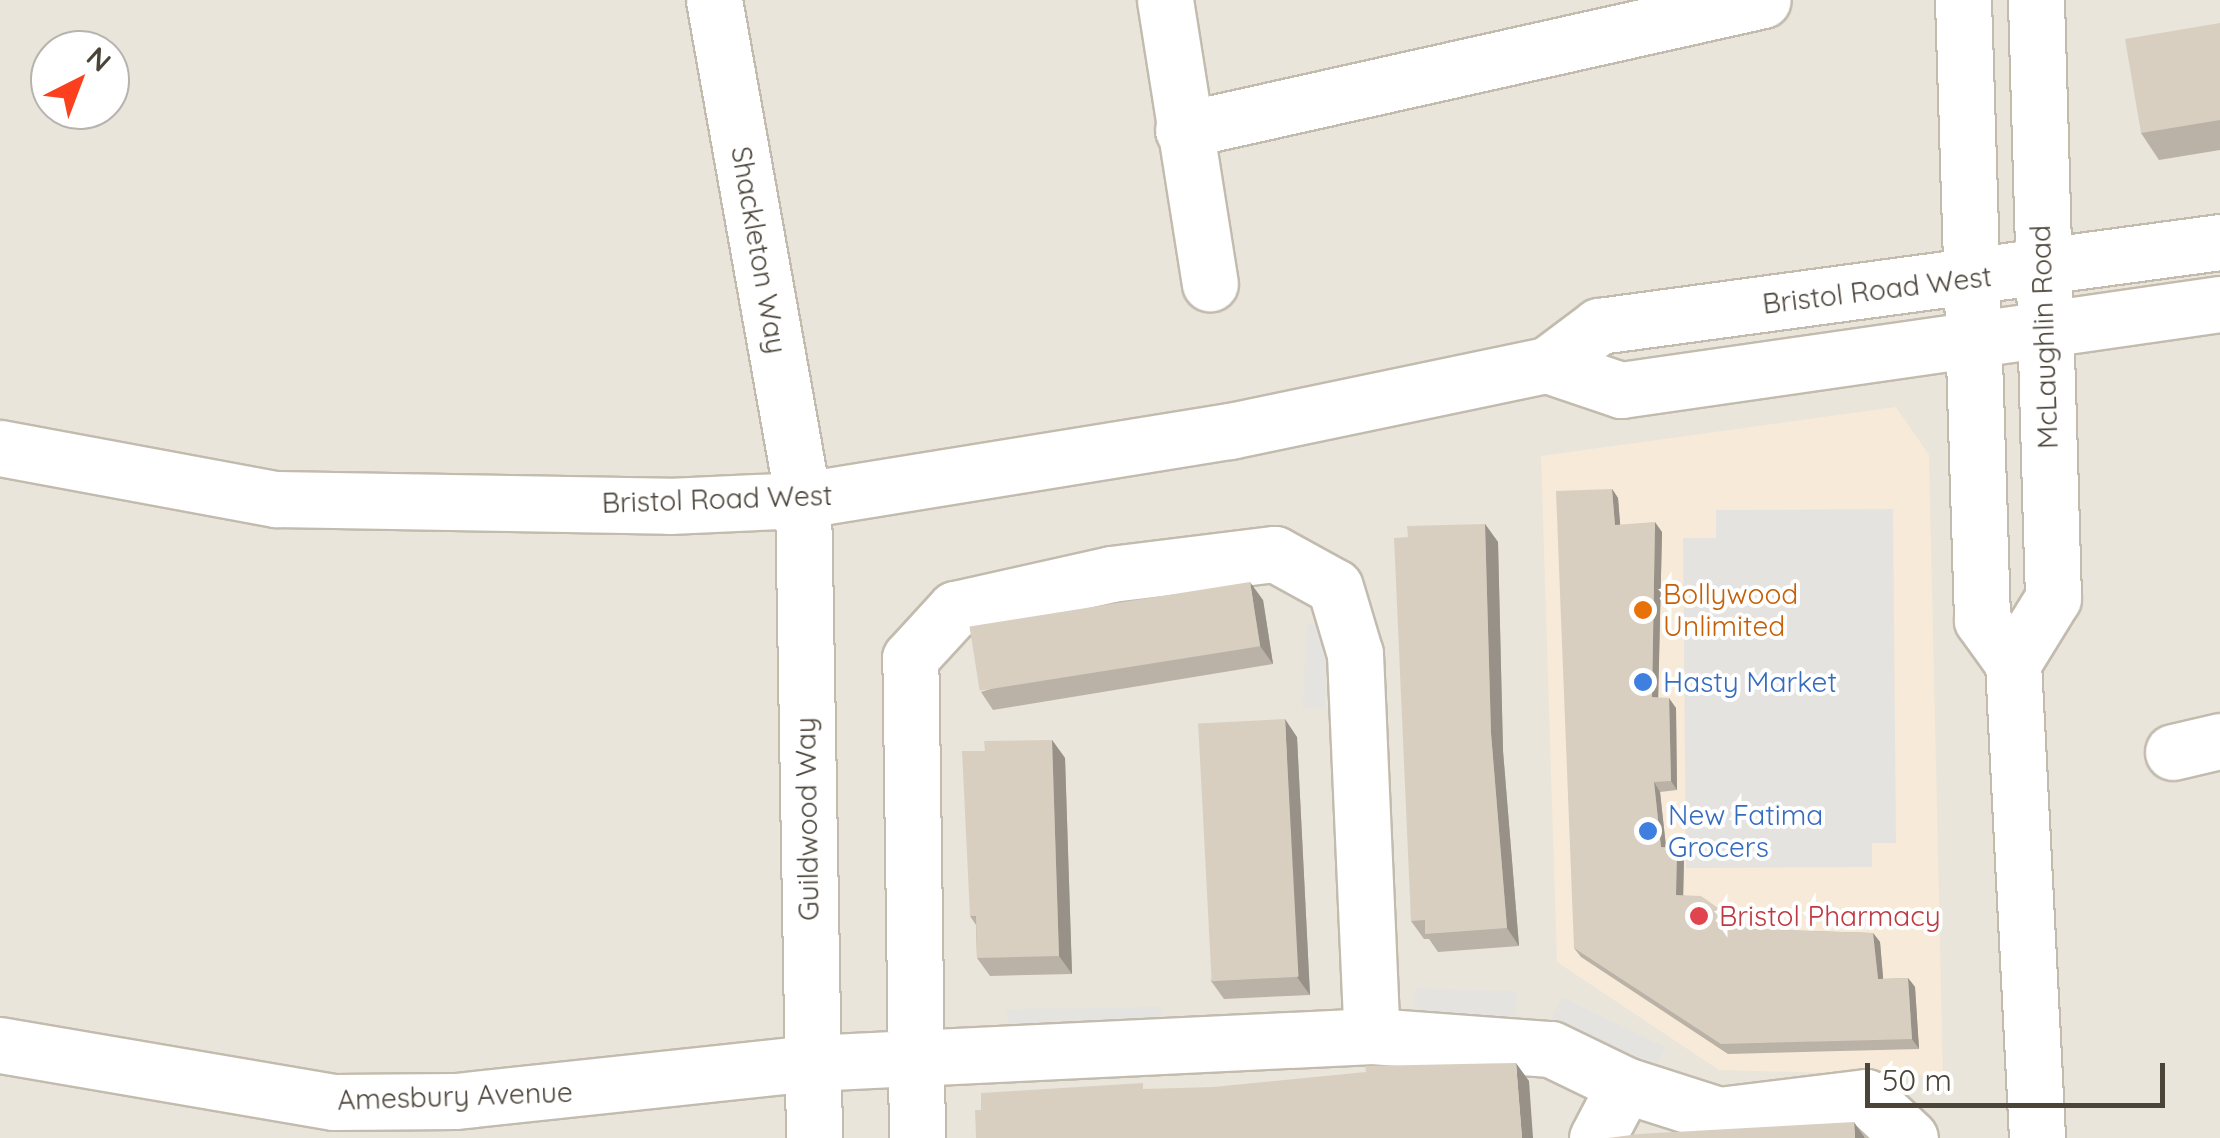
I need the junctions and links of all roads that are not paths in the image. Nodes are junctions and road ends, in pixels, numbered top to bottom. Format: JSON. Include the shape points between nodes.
{"nodes":[{"id":1,"x":714,"y":0,"type":"edge"},
{"id":2,"x":1164,"y":0,"type":"edge"},
{"id":3,"x":1763,"y":0,"type":"edge"},
{"id":4,"x":1963,"y":0,"type":"edge"},
{"id":5,"x":2036,"y":0,"type":"edge"},
{"id":6,"x":1184,"y":130,"type":"junction"},
{"id":7,"x":2220,"y":242,"type":"edge"},
{"id":8,"x":2040,"y":269,"type":"junction"},
{"id":9,"x":1973,"y":278,"type":"junction"},
{"id":10,"x":1210,"y":283,"type":"dead end"},
{"id":11,"x":2220,"y":304,"type":"edge"},
{"id":12,"x":2043,"y":332,"type":"junction"},
{"id":13,"x":1975,"y":344,"type":"junction"},
{"id":14,"x":1546,"y":365,"type":"junction"},
{"id":15,"x":0,"y":448,"type":"edge"},
{"id":16,"x":803,"y":500,"type":"junction"},
{"id":17,"x":2013,"y":663,"type":"junction"},
{"id":18,"x":1372,"y":1036,"type":"junction"},
{"id":19,"x":0,"y":1045,"type":"edge"},
{"id":20,"x":912,"y":1059,"type":"junction"},
{"id":21,"x":810,"y":1063,"type":"junction"},
{"id":22,"x":1625,"y":1084,"type":"junction"},
{"id":23,"x":814,"y":1138,"type":"edge"},
{"id":24,"x":916,"y":1138,"type":"edge"},
{"id":25,"x":1597,"y":1138,"type":"edge"},
{"id":26,"x":1910,"y":1138,"type":"edge"},
{"id":27,"x":2037,"y":1138,"type":"edge"}],
"edges":[{"from":1,"to":16,"type":"street","name":"Shackleton Way"},
{"from":2,"to":6,"type":"street"},
{"from":3,"to":6,"type":"street"},
{"from":4,"to":9,"type":"street"},
{"from":5,"to":8,"type":"street","name":"McLaughlin Road"},
{"from":6,"to":10,"type":"street"},
{"from":7,"to":8,"type":"street","name":"Bristol Road West"},
{"from":8,"to":9,"type":"street","name":"Bristol Road West"},
{"from":8,"to":12,"type":"street","name":"McLaughlin Road"},
{"from":9,"to":13,"type":"street"},
{"from":9,"to":14,"type":"street","name":"Bristol Road West","via":[[1600,326]]},
{"from":11,"to":12,"type":"street"},
{"from":12,"to":13,"type":"street"},
{"from":12,"to":17,"type":"street","name":"McLaughlin Road","via":[[2053,598]]},
{"from":13,"to":14,"type":"street","via":[[1621,390]]},
{"from":13,"to":17,"type":"street","via":[[1982,620]]},
{"from":14,"to":16,"type":"street","name":"Bristol Road West","via":[[1230,431]]},
{"from":15,"to":16,"type":"street","name":"Bristol Road West","via":[[276,499],[669,506]]},
{"from":16,"to":21,"type":"street","name":"Guildwood Way"},
{"from":17,"to":27,"type":"street"},
{"from":18,"to":20,"type":"street","name":"Amesbury Avenue"},
{"from":18,"to":20,"type":"street","via":[[1355,654],[1336,587],[1275,554],[1110,574],[955,609],[910,658]]},
{"from":18,"to":22,"type":"street","name":"Amesbury Avenue","via":[[1552,1049]]},
{"from":19,"to":21,"type":"street","name":"Amesbury Avenue","via":[[334,1102],[524,1099]]},
{"from":20,"to":21,"type":"street","name":"Amesbury Avenue"},
{"from":20,"to":24,"type":"street"},
{"from":21,"to":23,"type":"street","name":"Guildwood Way"},
{"from":22,"to":25,"type":"street"},
{"from":22,"to":26,"type":"street","name":"Amesbury Avenue","via":[[1719,1115],[1866,1097]]}]}
